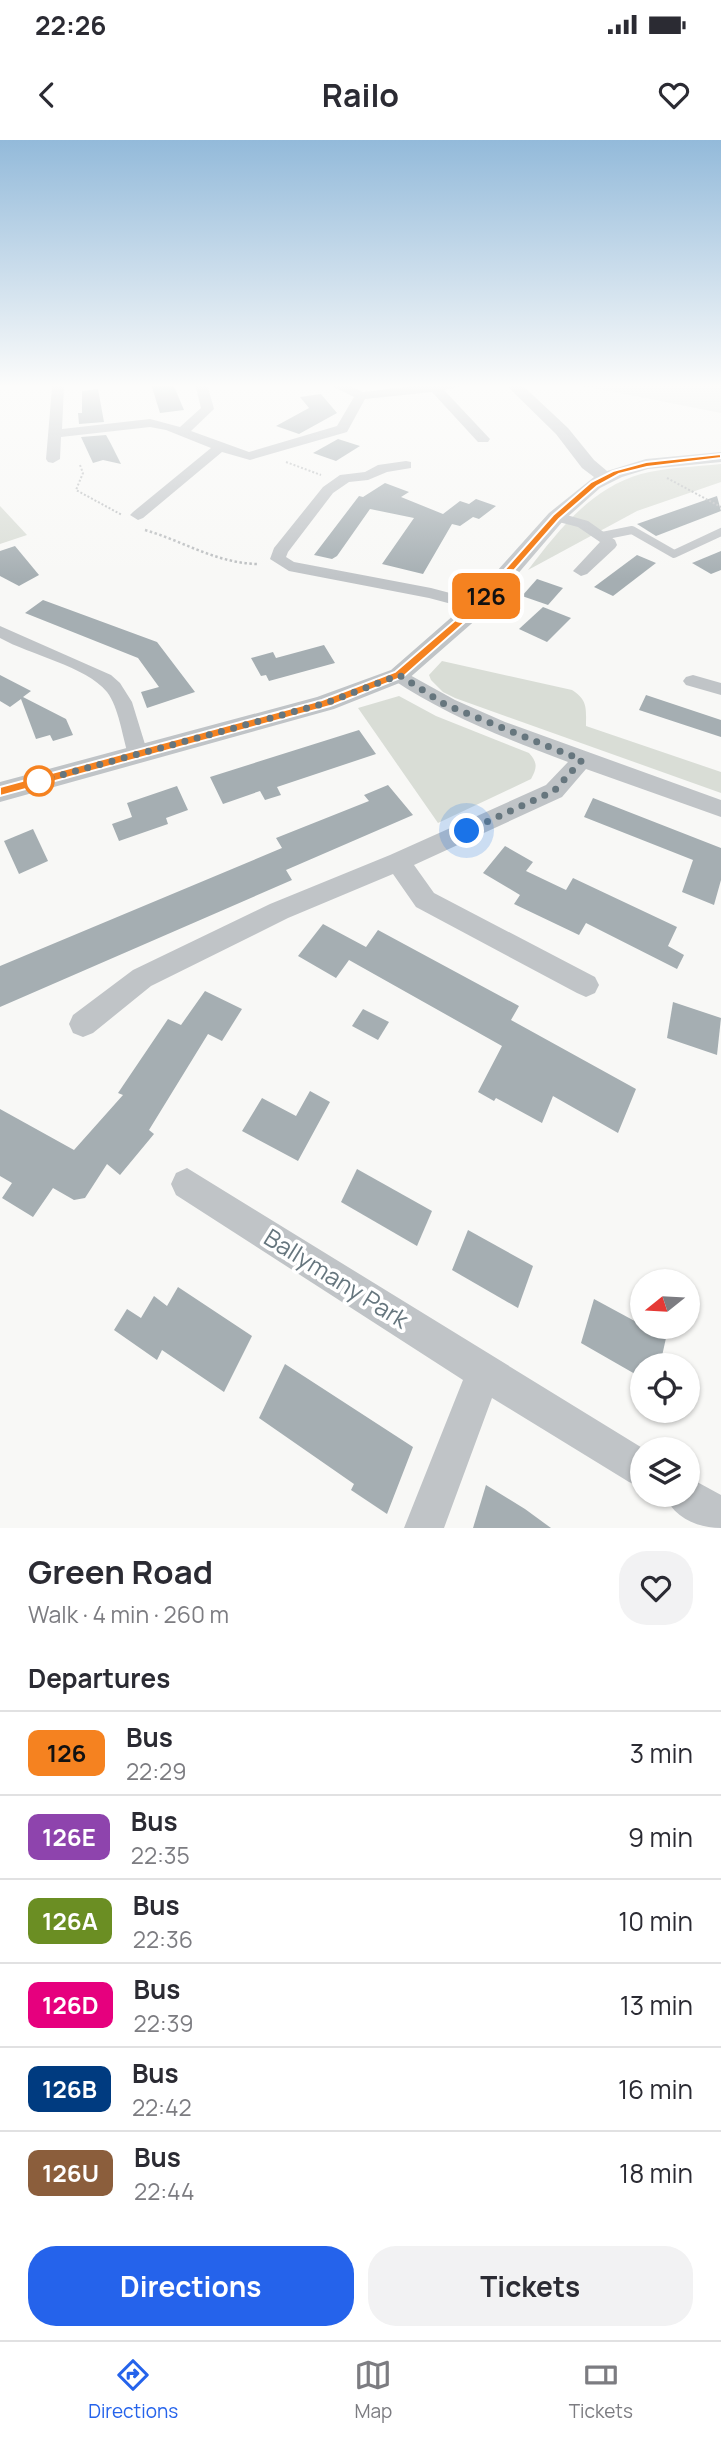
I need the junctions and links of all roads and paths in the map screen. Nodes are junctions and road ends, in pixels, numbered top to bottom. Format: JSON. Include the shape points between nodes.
{"nodes":[{"id":1,"x":53,"y":449,"type":"edge"},
{"id":2,"x":218,"y":449,"type":"edge"},
{"id":3,"x":224,"y":449,"type":"edge"},
{"id":4,"x":280,"y":449,"type":"edge"},
{"id":5,"x":576,"y":449,"type":"edge"},
{"id":6,"x":721,"y":457,"type":"edge"},
{"id":7,"x":53,"y":458,"type":"dead end"},
{"id":8,"x":285,"y":462,"type":"dead end"},
{"id":9,"x":646,"y":464,"type":"junction"},
{"id":10,"x":80,"y":465,"type":"dead end"},
{"id":11,"x":406,"y":465,"type":"dead end"},
{"id":12,"x":605,"y":478,"type":"junction"},
{"id":13,"x":334,"y":486,"type":"junction"},
{"id":14,"x":721,"y":507,"type":"edge"},
{"id":15,"x":135,"y":515,"type":"junction"},
{"id":16,"x":556,"y":517,"type":"junction"},
{"id":17,"x":721,"y":532,"type":"edge"},
{"id":18,"x":602,"y":536,"type":"junction"},
{"id":19,"x":259,"y":564,"type":"dead end"},
{"id":20,"x":581,"y":571,"type":"dead end"},
{"id":21,"x":478,"y":606,"type":"junction"},
{"id":22,"x":0,"y":631,"type":"edge"},
{"id":23,"x":399,"y":675,"type":"junction"},
{"id":24,"x":693,"y":681,"type":"dead end"},
{"id":25,"x":721,"y":689,"type":"edge"},
{"id":26,"x":138,"y":754,"type":"junction"},
{"id":27,"x":582,"y":760,"type":"junction"},
{"id":28,"x":0,"y":792,"type":"edge"},
{"id":29,"x":721,"y":809,"type":"edge"},
{"id":30,"x":398,"y":862,"type":"junction"},
{"id":31,"x":586,"y":985,"type":"dead end"},
{"id":32,"x":83,"y":1024,"type":"dead end"},
{"id":33,"x":187,"y":1184,"type":"dead end"},
{"id":34,"x":484,"y":1373,"type":"junction"},
{"id":35,"x":630,"y":1462,"type":"edge"},
{"id":36,"x":700,"y":1504,"type":"edge"},
{"id":37,"x":721,"y":1517,"type":"edge"},
{"id":38,"x":424,"y":1528,"type":"edge"}],
"edges":[{"from":1,"to":7,"type":"street"},
{"from":2,"to":15,"type":"street"},
{"from":3,"to":4,"type":"street","via":[[260,455]]},
{"from":5,"to":12,"type":"street"},
{"from":6,"to":9,"type":"street"},
{"from":8,"to":13,"type":"path"},
{"from":9,"to":12,"type":"street"},
{"from":9,"to":14,"type":"path"},
{"from":10,"to":15,"type":"path","via":[[83,473],[78,492]]},
{"from":11,"to":13,"type":"street","via":[[345,478]]},
{"from":12,"to":16,"type":"street"},
{"from":13,"to":21,"type":"street","via":[[280,551],[280,562]]},
{"from":15,"to":19,"type":"path","via":[[145,530],[189,549]]},
{"from":16,"to":18,"type":"street","via":[[583,524]]},
{"from":16,"to":21,"type":"street"},
{"from":17,"to":18,"type":"lane","via":[[674,554],[632,530]]},
{"from":18,"to":20,"type":"street","via":[[610,545]]},
{"from":21,"to":23,"type":"street"},
{"from":22,"to":26,"type":"street","via":[[96,674],[113,687]]},
{"from":23,"to":26,"type":"street","via":[[326,703]]},
{"from":23,"to":27,"type":"street","via":[[460,712]]},
{"from":24,"to":25,"type":"street"},
{"from":26,"to":28,"type":"street"},
{"from":27,"to":29,"type":"street"},
{"from":27,"to":30,"type":"street","via":[[554,791]]},
{"from":30,"to":31,"type":"street","via":[[425,900]]},
{"from":30,"to":32,"type":"street","via":[[279,911],[142,978]]},
{"from":33,"to":34,"type":"street","name":"Ballymany Park"},
{"from":34,"to":35,"type":"street","name":"Ballymany Park"},
{"from":34,"to":38,"type":"street"},
{"from":36,"to":37,"type":"street"}]}
